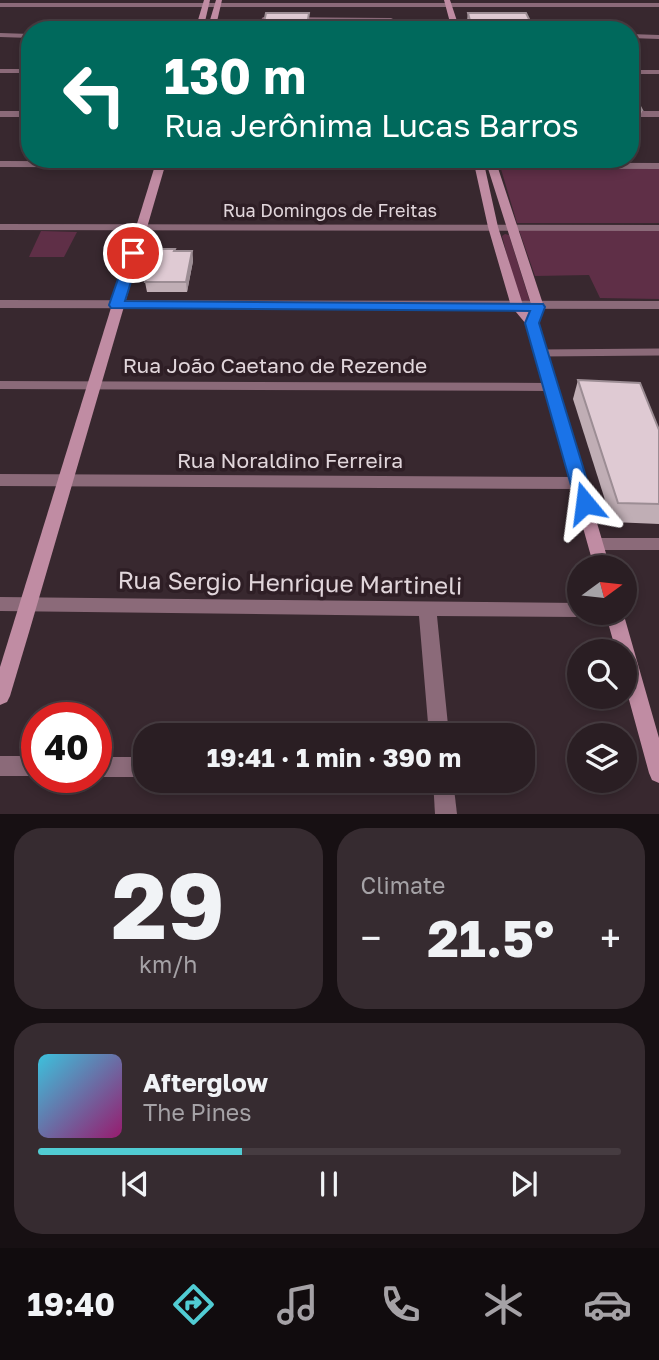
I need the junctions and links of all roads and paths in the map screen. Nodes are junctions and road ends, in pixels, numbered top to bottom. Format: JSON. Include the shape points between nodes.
{"nodes":[{"id":1,"x":206,"y":3,"type":"edge"},
{"id":2,"x":218,"y":3,"type":"edge"},
{"id":3,"x":443,"y":3,"type":"edge"},
{"id":4,"x":0,"y":5,"type":"edge"},
{"id":5,"x":659,"y":5,"type":"edge"},
{"id":6,"x":335,"y":6,"type":"junction"},
{"id":7,"x":263,"y":19,"type":"edge"},
{"id":8,"x":334,"y":19,"type":"junction"},
{"id":9,"x":391,"y":20,"type":"dead end"},
{"id":10,"x":201,"y":21,"type":"edge"},
{"id":11,"x":213,"y":21,"type":"edge"},
{"id":12,"x":445,"y":21,"type":"edge"},
{"id":13,"x":452,"y":21,"type":"edge"},
{"id":14,"x":0,"y":35,"type":"edge"},
{"id":15,"x":21,"y":36,"type":"edge"},
{"id":16,"x":639,"y":37,"type":"edge"},
{"id":17,"x":659,"y":37,"type":"edge"},
{"id":18,"x":0,"y":71,"type":"edge"},
{"id":19,"x":21,"y":71,"type":"edge"},
{"id":20,"x":639,"y":72,"type":"edge"},
{"id":21,"x":659,"y":72,"type":"edge"},
{"id":22,"x":0,"y":114,"type":"edge"},
{"id":23,"x":21,"y":114,"type":"edge"},
{"id":24,"x":639,"y":114,"type":"edge"},
{"id":25,"x":659,"y":114,"type":"edge"},
{"id":26,"x":0,"y":164,"type":"edge"},
{"id":27,"x":21,"y":164,"type":"edge"},
{"id":28,"x":639,"y":166,"type":"edge"},
{"id":29,"x":659,"y":166,"type":"edge"},
{"id":30,"x":159,"y":168,"type":"edge"},
{"id":31,"x":486,"y":168,"type":"edge"},
{"id":32,"x":487,"y":168,"type":"edge"},
{"id":33,"x":0,"y":227,"type":"edge"},
{"id":34,"x":142,"y":227,"type":"junction"},
{"id":35,"x":511,"y":227,"type":"junction"},
{"id":36,"x":494,"y":228,"type":"junction"},
{"id":37,"x":659,"y":228,"type":"edge"},
{"id":38,"x":506,"y":269,"type":"junction"},
{"id":39,"x":525,"y":269,"type":"junction"},
{"id":40,"x":0,"y":304,"type":"edge"},
{"id":41,"x":116,"y":305,"type":"junction"},
{"id":42,"x":517,"y":306,"type":"junction"},
{"id":43,"x":659,"y":306,"type":"edge"},
{"id":44,"x":538,"y":307,"type":"junction"},
{"id":45,"x":532,"y":323,"type":"junction"},
{"id":46,"x":540,"y":352,"type":"junction"},
{"id":47,"x":659,"y":352,"type":"edge"},
{"id":48,"x":0,"y":385,"type":"edge"},
{"id":49,"x":94,"y":386,"type":"junction"},
{"id":50,"x":550,"y":387,"type":"junction"},
{"id":51,"x":0,"y":480,"type":"edge"},
{"id":52,"x":65,"y":480,"type":"junction"},
{"id":53,"x":579,"y":483,"type":"junction"},
{"id":54,"x":596,"y":544,"type":"junction"},
{"id":55,"x":659,"y":544,"type":"edge"},
{"id":56,"x":599,"y":555,"type":"edge"},
{"id":57,"x":0,"y":604,"type":"edge"},
{"id":58,"x":30,"y":604,"type":"junction"},
{"id":59,"x":427,"y":607,"type":"junction"},
{"id":60,"x":567,"y":610,"type":"edge"},
{"id":61,"x":637,"y":685,"type":"edge"},
{"id":62,"x":0,"y":695,"type":"edge"},
{"id":63,"x":438,"y":723,"type":"edge"},
{"id":64,"x":653,"y":730,"type":"edge"},
{"id":65,"x":0,"y":766,"type":"edge"},
{"id":66,"x":21,"y":766,"type":"edge"},
{"id":67,"x":112,"y":766,"type":"edge"},
{"id":68,"x":133,"y":767,"type":"edge"},
{"id":69,"x":659,"y":773,"type":"edge"},
{"id":70,"x":444,"y":793,"type":"edge"},
{"id":71,"x":446,"y":814,"type":"edge"}],
"edges":[{"from":1,"to":2,"type":"street"},
{"from":1,"to":4,"type":"street"},
{"from":1,"to":10,"type":"street"},
{"from":2,"to":6,"type":"street"},
{"from":2,"to":11,"type":"street"},
{"from":3,"to":5,"type":"street"},
{"from":3,"to":6,"type":"street"},
{"from":3,"to":12,"type":"street"},
{"from":3,"to":13,"type":"street"},
{"from":6,"to":8,"type":"street"},
{"from":7,"to":8,"type":"street"},
{"from":8,"to":9,"type":"street"},
{"from":14,"to":15,"type":"street"},
{"from":16,"to":17,"type":"street"},
{"from":18,"to":19,"type":"street"},
{"from":20,"to":21,"type":"street"},
{"from":22,"to":23,"type":"street"},
{"from":24,"to":25,"type":"street"},
{"from":26,"to":27,"type":"street"},
{"from":28,"to":29,"type":"street"},
{"from":30,"to":34,"type":"street"},
{"from":31,"to":36,"type":"street"},
{"from":32,"to":35,"type":"street"},
{"from":33,"to":34,"type":"street","name":"Rua Domingos de Freitas"},
{"from":34,"to":36,"type":"street","name":"Rua Domingos de Freitas"},
{"from":34,"to":41,"type":"street"},
{"from":35,"to":36,"type":"street","name":"Rua Domingos de Freitas"},
{"from":35,"to":37,"type":"street","name":"Rua Domingos de Freitas"},
{"from":35,"to":39,"type":"street"},
{"from":36,"to":38,"type":"street"},
{"from":38,"to":39,"type":"street"},
{"from":38,"to":42,"type":"street"},
{"from":39,"to":44,"type":"street"},
{"from":40,"to":41,"type":"street"},
{"from":41,"to":42,"type":"street"},
{"from":41,"to":49,"type":"street"},
{"from":42,"to":44,"type":"street"},
{"from":42,"to":45,"type":"street"},
{"from":43,"to":44,"type":"street"},
{"from":44,"to":45,"type":"street"},
{"from":45,"to":46,"type":"street"},
{"from":46,"to":47,"type":"lane"},
{"from":46,"to":50,"type":"street"},
{"from":48,"to":49,"type":"street","name":"Rua João Caetano de Rezende"},
{"from":49,"to":50,"type":"street","name":"Rua João Caetano de Rezende"},
{"from":49,"to":52,"type":"street"},
{"from":50,"to":53,"type":"street"},
{"from":51,"to":52,"type":"street","name":"Rua Noraldino Ferreira"},
{"from":52,"to":53,"type":"street","name":"Rua Noraldino Ferreira"},
{"from":52,"to":58,"type":"street"},
{"from":53,"to":54,"type":"street"},
{"from":54,"to":55,"type":"street"},
{"from":54,"to":56,"type":"street"},
{"from":57,"to":58,"type":"street","name":"Rua Sergio Henrique Martineli"},
{"from":58,"to":59,"type":"street","name":"Rua Sergio Henrique Martineli"},
{"from":58,"to":62,"type":"street"},
{"from":59,"to":60,"type":"street","name":"Rua Sergio Henrique Martineli"},
{"from":59,"to":63,"type":"street"},
{"from":61,"to":64,"type":"street"},
{"from":64,"to":69,"type":"street"},
{"from":65,"to":66,"type":"street"},
{"from":67,"to":68,"type":"street"},
{"from":70,"to":71,"type":"street"}]}
